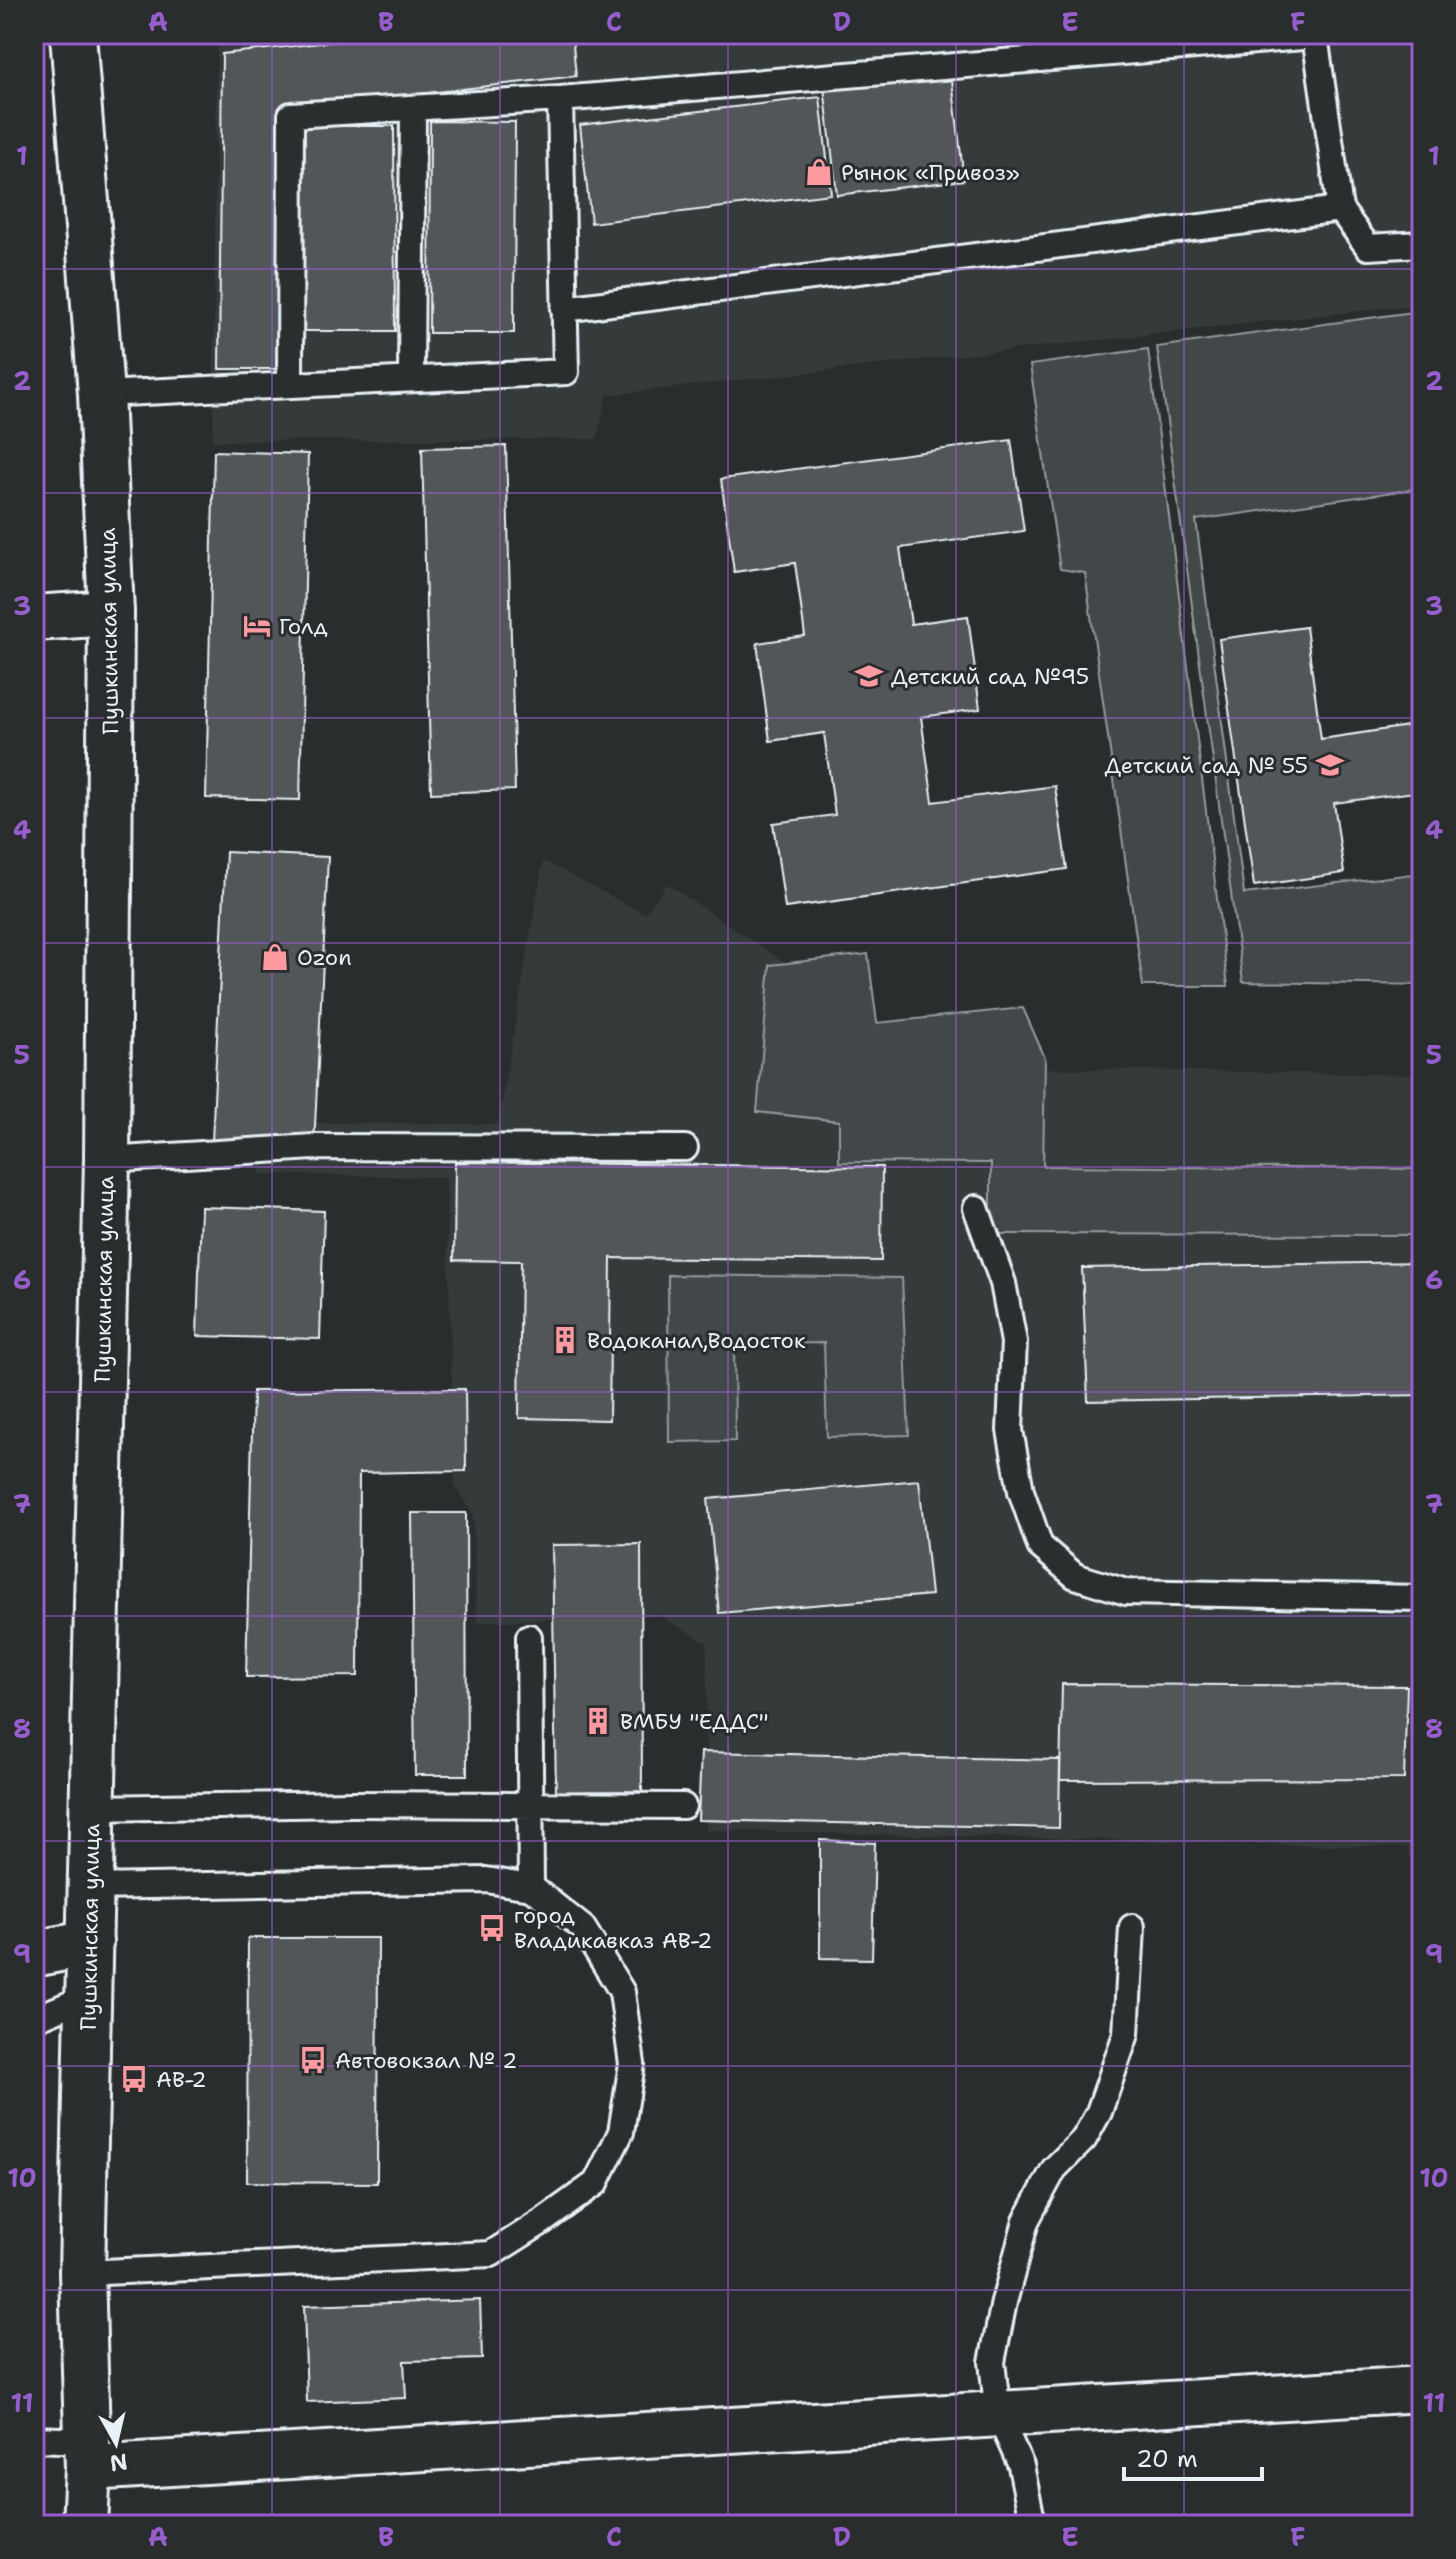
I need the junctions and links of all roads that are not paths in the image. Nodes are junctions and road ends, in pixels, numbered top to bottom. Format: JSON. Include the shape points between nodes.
{"nodes":[{"id":1,"x":73,"y":34,"type":"edge"},
{"id":2,"x":560,"y":99,"type":"junction"},
{"id":3,"x":413,"y":108,"type":"junction"},
{"id":4,"x":1340,"y":209,"type":"junction"},
{"id":5,"x":1422,"y":244,"type":"edge"},
{"id":6,"x":564,"y":309,"type":"junction"},
{"id":7,"x":411,"y":379,"type":"junction"},
{"id":8,"x":290,"y":384,"type":"junction"},
{"id":9,"x":101,"y":394,"type":"junction"},
{"id":10,"x":111,"y":613,"type":"junction"},
{"id":11,"x":34,"y":618,"type":"edge"},
{"id":12,"x":685,"y":1148,"type":"dead end"},
{"id":13,"x":107,"y":1160,"type":"junction"},
{"id":14,"x":976,"y":1208,"type":"dead end"},
{"id":15,"x":1422,"y":1598,"type":"edge"},
{"id":16,"x":529,"y":1637,"type":"dead end"},
{"id":17,"x":532,"y":1805,"type":"junction"},
{"id":18,"x":683,"y":1806,"type":"dead end"},
{"id":19,"x":92,"y":1808,"type":"junction"},
{"id":20,"x":91,"y":1887,"type":"junction"},
{"id":21,"x":531,"y":1887,"type":"junction"},
{"id":22,"x":1132,"y":1927,"type":"dead end"},
{"id":23,"x":90,"y":1943,"type":"junction"},
{"id":24,"x":34,"y":1954,"type":"edge"},
{"id":25,"x":89,"y":1996,"type":"junction"},
{"id":26,"x":34,"y":2019,"type":"edge"},
{"id":27,"x":82,"y":2273,"type":"junction"},
{"id":28,"x":1422,"y":2389,"type":"edge"},
{"id":29,"x":998,"y":2414,"type":"junction"},
{"id":30,"x":34,"y":2439,"type":"edge"},
{"id":31,"x":88,"y":2454,"type":"junction"},
{"id":32,"x":85,"y":2525,"type":"edge"},
{"id":33,"x":1033,"y":2525,"type":"edge"}],
"edges":[{"from":1,"to":9,"type":"street","name":"Пушкинская улица"},
{"from":2,"to":3,"type":"lane"},
{"from":2,"to":4,"type":"lane","via":[[1315,36]]},
{"from":2,"to":6,"type":"lane"},
{"from":3,"to":7,"type":"lane"},
{"from":3,"to":8,"type":"lane","via":[[291,115]]},
{"from":4,"to":5,"type":"lane","via":[[1368,247]]},
{"from":4,"to":6,"type":"lane"},
{"from":6,"to":7,"type":"lane","via":[[566,372]]},
{"from":7,"to":8,"type":"lane"},
{"from":8,"to":9,"type":"lane"},
{"from":9,"to":10,"type":"street","name":"Пушкинская улица"},
{"from":10,"to":11,"type":"street"},
{"from":10,"to":13,"type":"street","name":"Пушкинская улица"},
{"from":12,"to":13,"type":"lane","via":[[314,1147]]},
{"from":13,"to":19,"type":"street","name":"Пушкинская улица"},
{"from":14,"to":15,"type":"lane","via":[[1003,1283],[1014,1342],[1010,1430],[1021,1491],[1040,1546],[1075,1576],[1126,1592]]},
{"from":16,"to":17,"type":"lane"},
{"from":17,"to":18,"type":"lane"},
{"from":17,"to":19,"type":"lane"},
{"from":17,"to":21,"type":"lane"},
{"from":19,"to":20,"type":"street","name":"Пушкинская улица"},
{"from":20,"to":21,"type":"lane","via":[[486,1880]]},
{"from":20,"to":23,"type":"street","name":"Пушкинская улица"},
{"from":21,"to":27,"type":"lane","via":[[583,1928],[622,1992],[632,2064],[621,2132],[596,2183],[491,2254]]},
{"from":22,"to":29,"type":"lane","via":[[1126,2034],[1104,2099],[1084,2139],[1054,2169],[1026,2221],[992,2362]]},
{"from":23,"to":24,"type":"street"},
{"from":23,"to":25,"type":"street","name":"Пушкинская улица"},
{"from":25,"to":26,"type":"lane"},
{"from":25,"to":27,"type":"street","name":"Пушкинская улица"},
{"from":27,"to":31,"type":"street","name":"Пушкинская улица"},
{"from":28,"to":29,"type":"street"},
{"from":29,"to":31,"type":"street"},
{"from":29,"to":33,"type":"lane","via":[[1021,2466]]},
{"from":30,"to":31,"type":"lane"},
{"from":31,"to":32,"type":"street","name":"Пушкинская улица"}]}
